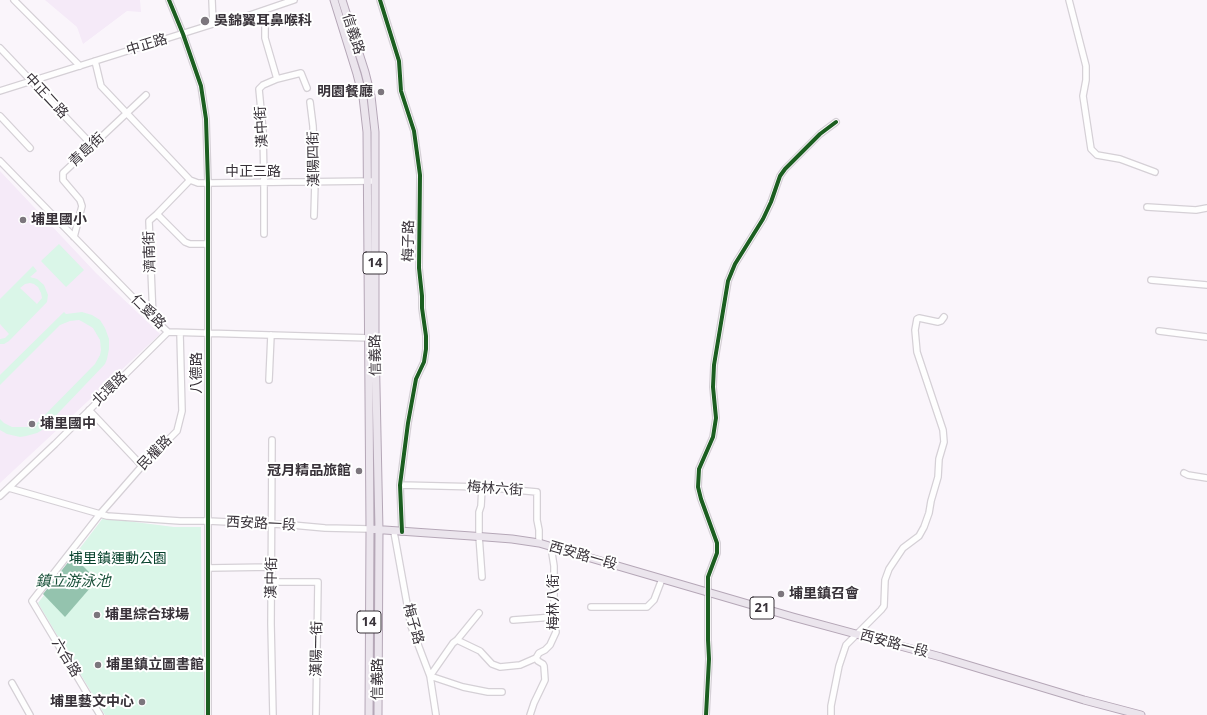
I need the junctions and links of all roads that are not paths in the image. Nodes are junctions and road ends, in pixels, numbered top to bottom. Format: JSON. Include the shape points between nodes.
{"nodes":[{"id":1,"x":14,"y":0,"type":"edge"},
{"id":2,"x":169,"y":0,"type":"edge"},
{"id":3,"x":212,"y":0,"type":"edge"},
{"id":4,"x":294,"y":0,"type":"edge"},
{"id":5,"x":334,"y":0,"type":"edge"},
{"id":6,"x":342,"y":0,"type":"edge"},
{"id":7,"x":380,"y":0,"type":"edge"},
{"id":8,"x":1069,"y":0,"type":"edge"},
{"id":9,"x":265,"y":10,"type":"junction"},
{"id":10,"x":213,"y":24,"type":"junction"},
{"id":11,"x":183,"y":34,"type":"junction"},
{"id":12,"x":0,"y":48,"type":"edge"},
{"id":13,"x":95,"y":61,"type":"junction"},
{"id":14,"x":80,"y":66,"type":"junction"},
{"id":15,"x":277,"y":79,"type":"junction"},
{"id":16,"x":31,"y":81,"type":"junction"},
{"id":17,"x":307,"y":88,"type":"dead end"},
{"id":18,"x":0,"y":91,"type":"edge"},
{"id":19,"x":146,"y":95,"type":"dead end"},
{"id":20,"x":310,"y":102,"type":"dead end"},
{"id":21,"x":126,"y":113,"type":"junction"},
{"id":22,"x":0,"y":116,"type":"edge"},
{"id":23,"x":836,"y":122,"type":"dead end"},
{"id":24,"x":92,"y":145,"type":"junction"},
{"id":25,"x":30,"y":148,"type":"dead end"},
{"id":26,"x":0,"y":162,"type":"edge"},
{"id":27,"x":1155,"y":172,"type":"dead end"},
{"id":28,"x":190,"y":180,"type":"junction"},
{"id":29,"x":367,"y":181,"type":"junction"},
{"id":30,"x":375,"y":181,"type":"junction"},
{"id":31,"x":264,"y":182,"type":"junction"},
{"id":32,"x":315,"y":182,"type":"junction"},
{"id":33,"x":208,"y":183,"type":"junction"},
{"id":34,"x":1147,"y":207,"type":"dead end"},
{"id":35,"x":1207,"y":208,"type":"edge"},
{"id":36,"x":157,"y":214,"type":"junction"},
{"id":37,"x":314,"y":216,"type":"dead end"},
{"id":38,"x":264,"y":234,"type":"dead end"},
{"id":39,"x":74,"y":237,"type":"junction"},
{"id":40,"x":208,"y":244,"type":"junction"},
{"id":41,"x":1151,"y":280,"type":"dead end"},
{"id":42,"x":1207,"y":285,"type":"edge"},
{"id":43,"x":944,"y":317,"type":"dead end"},
{"id":44,"x":153,"y":318,"type":"junction"},
{"id":45,"x":1159,"y":331,"type":"dead end"},
{"id":46,"x":168,"y":332,"type":"junction"},
{"id":47,"x":180,"y":333,"type":"junction"},
{"id":48,"x":208,"y":333,"type":"junction"},
{"id":49,"x":271,"y":336,"type":"junction"},
{"id":50,"x":1207,"y":337,"type":"edge"},
{"id":51,"x":367,"y":338,"type":"junction"},
{"id":52,"x":375,"y":339,"type":"junction"},
{"id":53,"x":269,"y":380,"type":"dead end"},
{"id":54,"x":88,"y":410,"type":"junction"},
{"id":55,"x":272,"y":440,"type":"dead end"},
{"id":56,"x":142,"y":466,"type":"junction"},
{"id":57,"x":1184,"y":473,"type":"dead end"},
{"id":58,"x":1207,"y":478,"type":"edge"},
{"id":59,"x":400,"y":485,"type":"junction"},
{"id":60,"x":482,"y":487,"type":"junction"},
{"id":61,"x":9,"y":488,"type":"junction"},
{"id":62,"x":0,"y":496,"type":"edge"},
{"id":63,"x":100,"y":514,"type":"junction"},
{"id":64,"x":208,"y":521,"type":"junction"},
{"id":65,"x":272,"y":525,"type":"junction"},
{"id":66,"x":370,"y":529,"type":"junction"},
{"id":67,"x":379,"y":530,"type":"junction"},
{"id":68,"x":398,"y":532,"type":"junction"},
{"id":69,"x":479,"y":536,"type":"junction"},
{"id":70,"x":539,"y":543,"type":"junction"},
{"id":71,"x":551,"y":546,"type":"junction"},
{"id":72,"x":272,"y":567,"type":"junction"},
{"id":73,"x":208,"y":568,"type":"junction"},
{"id":74,"x":482,"y":577,"type":"dead end"},
{"id":75,"x":662,"y":579,"type":"junction"},
{"id":76,"x":272,"y":582,"type":"junction"},
{"id":77,"x":709,"y":592,"type":"junction"},
{"id":78,"x":32,"y":601,"type":"joint"},
{"id":79,"x":591,"y":607,"type":"dead end"},
{"id":80,"x":479,"y":613,"type":"dead end"},
{"id":81,"x":554,"y":617,"type":"junction"},
{"id":82,"x":513,"y":620,"type":"dead end"},
{"id":83,"x":857,"y":634,"type":"junction"},
{"id":84,"x":457,"y":640,"type":"junction"},
{"id":85,"x":536,"y":658,"type":"junction"},
{"id":86,"x":430,"y":676,"type":"junction"},
{"id":87,"x":12,"y":683,"type":"dead end"},
{"id":88,"x":502,"y":692,"type":"dead end"},
{"id":89,"x":30,"y":715,"type":"edge"},
{"id":90,"x":100,"y":715,"type":"edge"},
{"id":91,"x":208,"y":715,"type":"edge"},
{"id":92,"x":273,"y":715,"type":"edge"},
{"id":93,"x":316,"y":715,"type":"edge"},
{"id":94,"x":369,"y":715,"type":"edge"},
{"id":95,"x":378,"y":715,"type":"edge"},
{"id":96,"x":436,"y":715,"type":"edge"},
{"id":97,"x":530,"y":715,"type":"edge"},
{"id":98,"x":706,"y":715,"type":"edge"},
{"id":99,"x":831,"y":715,"type":"edge"},
{"id":100,"x":1141,"y":715,"type":"edge"}],
"edges":[{"from":1,"to":14,"type":"street"},
{"from":2,"to":11,"type":"street","name":"八德路"},
{"from":3,"to":10,"type":"street"},
{"from":4,"to":9,"type":"street","name":"中正路"},
{"from":5,"to":29,"type":"main road","name":"信義路","number":"14","via":[[363,97],[367,132]]},
{"from":6,"to":30,"type":"main road","name":"信義路","number":"14","via":[[371,96],[375,132]]},
{"from":7,"to":59,"type":"street","name":"梅子路","via":[[399,61],[401,91],[414,131],[420,175],[419,268],[426,349],[424,362],[416,379]]},
{"from":8,"to":27,"type":"street","via":[[1086,66],[1083,96],[1091,149],[1097,155],[1120,159]]},
{"from":9,"to":10,"type":"street","name":"中正路"},
{"from":9,"to":15,"type":"street","via":[[265,38]]},
{"from":10,"to":11,"type":"street","name":"中正路"},
{"from":11,"to":13,"type":"street","name":"中正路"},
{"from":11,"to":33,"type":"street","name":"八德路","via":[[201,86],[206,120]]},
{"from":12,"to":16,"type":"street","name":"中正二路"},
{"from":13,"to":14,"type":"street","name":"中正路"},
{"from":13,"to":21,"type":"street","via":[[101,86]]},
{"from":14,"to":16,"type":"street","name":"中正路"},
{"from":15,"to":17,"type":"street","via":[[301,73]]},
{"from":15,"to":31,"type":"street","name":"漢中街","via":[[259,90]]},
{"from":16,"to":18,"type":"street","name":"中正路"},
{"from":16,"to":24,"type":"street","name":"中正二路"},
{"from":19,"to":21,"type":"street","name":"青島街"},
{"from":20,"to":32,"type":"street","name":"漢陽四街"},
{"from":21,"to":24,"type":"street","name":"青島街"},
{"from":21,"to":28,"type":"street"},
{"from":22,"to":25,"type":"street"},
{"from":23,"to":77,"type":"street","via":[[820,134],[780,176],[763,219],[735,264],[728,281],[714,365],[716,418],[713,437],[699,469],[698,487],[717,543],[717,553],[708,577]]},
{"from":24,"to":39,"type":"street","name":"青島街","via":[[63,173],[63,180],[82,206]]},
{"from":26,"to":39,"type":"street","name":"仁愛路"},
{"from":28,"to":33,"type":"street","name":"中正三路"},
{"from":28,"to":36,"type":"street","name":"濟南街"},
{"from":29,"to":30,"type":"street","name":"中正三路"},
{"from":29,"to":32,"type":"street","name":"中正三路"},
{"from":29,"to":51,"type":"main road","name":"信義路","number":"14"},
{"from":30,"to":52,"type":"main road","name":"信義路","number":"14"},
{"from":31,"to":32,"type":"street","name":"中正三路"},
{"from":31,"to":33,"type":"street","name":"中正三路"},
{"from":31,"to":38,"type":"street","name":"漢中街"},
{"from":32,"to":37,"type":"street","name":"漢陽四街"},
{"from":33,"to":40,"type":"street","name":"八德路"},
{"from":34,"to":35,"type":"street","via":[[1196,210]]},
{"from":36,"to":40,"type":"street","via":[[185,242]]},
{"from":36,"to":44,"type":"street","name":"濟南街","via":[[149,221]]},
{"from":39,"to":44,"type":"street","name":"仁愛路"},
{"from":40,"to":48,"type":"street","name":"八德路"},
{"from":41,"to":42,"type":"street"},
{"from":43,"to":83,"type":"street","via":[[938,322],[919,318],[915,330],[917,352],[943,430],[944,442],[929,513],[919,536],[904,548],[889,569],[885,580],[884,606]]},
{"from":44,"to":46,"type":"street","name":"仁愛路"},
{"from":45,"to":50,"type":"street"},
{"from":46,"to":47,"type":"street","name":"仁愛路"},
{"from":46,"to":54,"type":"street","name":"北環路"},
{"from":47,"to":48,"type":"street","name":"仁愛路"},
{"from":47,"to":56,"type":"street","name":"民權路","via":[[182,411],[177,431]]},
{"from":48,"to":49,"type":"street","name":"仁愛路"},
{"from":48,"to":64,"type":"street","name":"八德路"},
{"from":49,"to":51,"type":"street","name":"仁愛路"},
{"from":49,"to":53,"type":"street"},
{"from":51,"to":52,"type":"street","name":"仁愛路"},
{"from":51,"to":66,"type":"main road","name":"信義路","number":"14"},
{"from":52,"to":67,"type":"main road","name":"信義路","number":"14"},
{"from":54,"to":56,"type":"street"},
{"from":54,"to":61,"type":"street","name":"北環路"},
{"from":55,"to":65,"type":"street","name":"漢中街"},
{"from":56,"to":63,"type":"street","name":"民權路"},
{"from":57,"to":58,"type":"street"},
{"from":59,"to":60,"type":"street","name":"梅林六街"},
{"from":59,"to":68,"type":"street","name":"梅子路"},
{"from":60,"to":69,"type":"street"},
{"from":60,"to":70,"type":"street","name":"梅林六街","via":[[537,492]]},
{"from":61,"to":62,"type":"street","name":"北環路"},
{"from":61,"to":63,"type":"street","name":"西安路一段"},
{"from":63,"to":64,"type":"street","name":"西安路一段"},
{"from":63,"to":78,"type":"street","name":"民權路"},
{"from":64,"to":65,"type":"street","name":"西安路一段"},
{"from":64,"to":73,"type":"street","name":"八德路"},
{"from":65,"to":66,"type":"street","name":"西安路一段"},
{"from":65,"to":72,"type":"street","name":"漢中街"},
{"from":66,"to":67,"type":"main road","name":"西安路一段","number":"21"},
{"from":66,"to":94,"type":"main road","name":"信義路","number":"14"},
{"from":67,"to":68,"type":"main road","name":"西安路一段","number":"21"},
{"from":67,"to":95,"type":"main road","name":"信義路","number":"14"},
{"from":68,"to":69,"type":"main road","name":"西安路一段","number":"21"},
{"from":68,"to":86,"type":"street","name":"梅子路","via":[[411,626]]},
{"from":69,"to":70,"type":"main road","name":"西安路一段","number":"21"},
{"from":69,"to":74,"type":"street"},
{"from":70,"to":71,"type":"main road","name":"西安路一段","number":"21"},
{"from":71,"to":75,"type":"main road","name":"西安路一段","number":"21"},
{"from":71,"to":81,"type":"street","name":"梅林八街","via":[[554,566]]},
{"from":72,"to":73,"type":"street"},
{"from":72,"to":76,"type":"street","name":"漢中街"},
{"from":73,"to":91,"type":"street","name":"八德路"},
{"from":75,"to":77,"type":"main road","name":"西安路一段","number":"21"},
{"from":75,"to":79,"type":"street","via":[[654,600],[647,607]]},
{"from":76,"to":92,"type":"street","name":"漢中街"},
{"from":76,"to":93,"type":"street","name":"漢陽一街","via":[[318,582]]},
{"from":77,"to":83,"type":"main road","name":"西安路一段","number":"21"},
{"from":77,"to":98,"type":"street"},
{"from":78,"to":90,"type":"street","name":"六合路"},
{"from":80,"to":84,"type":"street"},
{"from":81,"to":82,"type":"street"},
{"from":81,"to":85,"type":"street","name":"梅林八街","via":[[556,632],[550,646]]},
{"from":83,"to":99,"type":"street","via":[[846,645],[842,655]]},
{"from":83,"to":100,"type":"main road","name":"西安路一段","number":"21"},
{"from":84,"to":85,"type":"street","via":[[480,651],[492,664],[500,667],[520,665]]},
{"from":84,"to":86,"type":"street"},
{"from":85,"to":97,"type":"street","via":[[543,664],[546,676]]},
{"from":86,"to":88,"type":"street","via":[[463,687]]},
{"from":86,"to":96,"type":"street","name":"梅子路"},
{"from":87,"to":89,"type":"street"}]}
